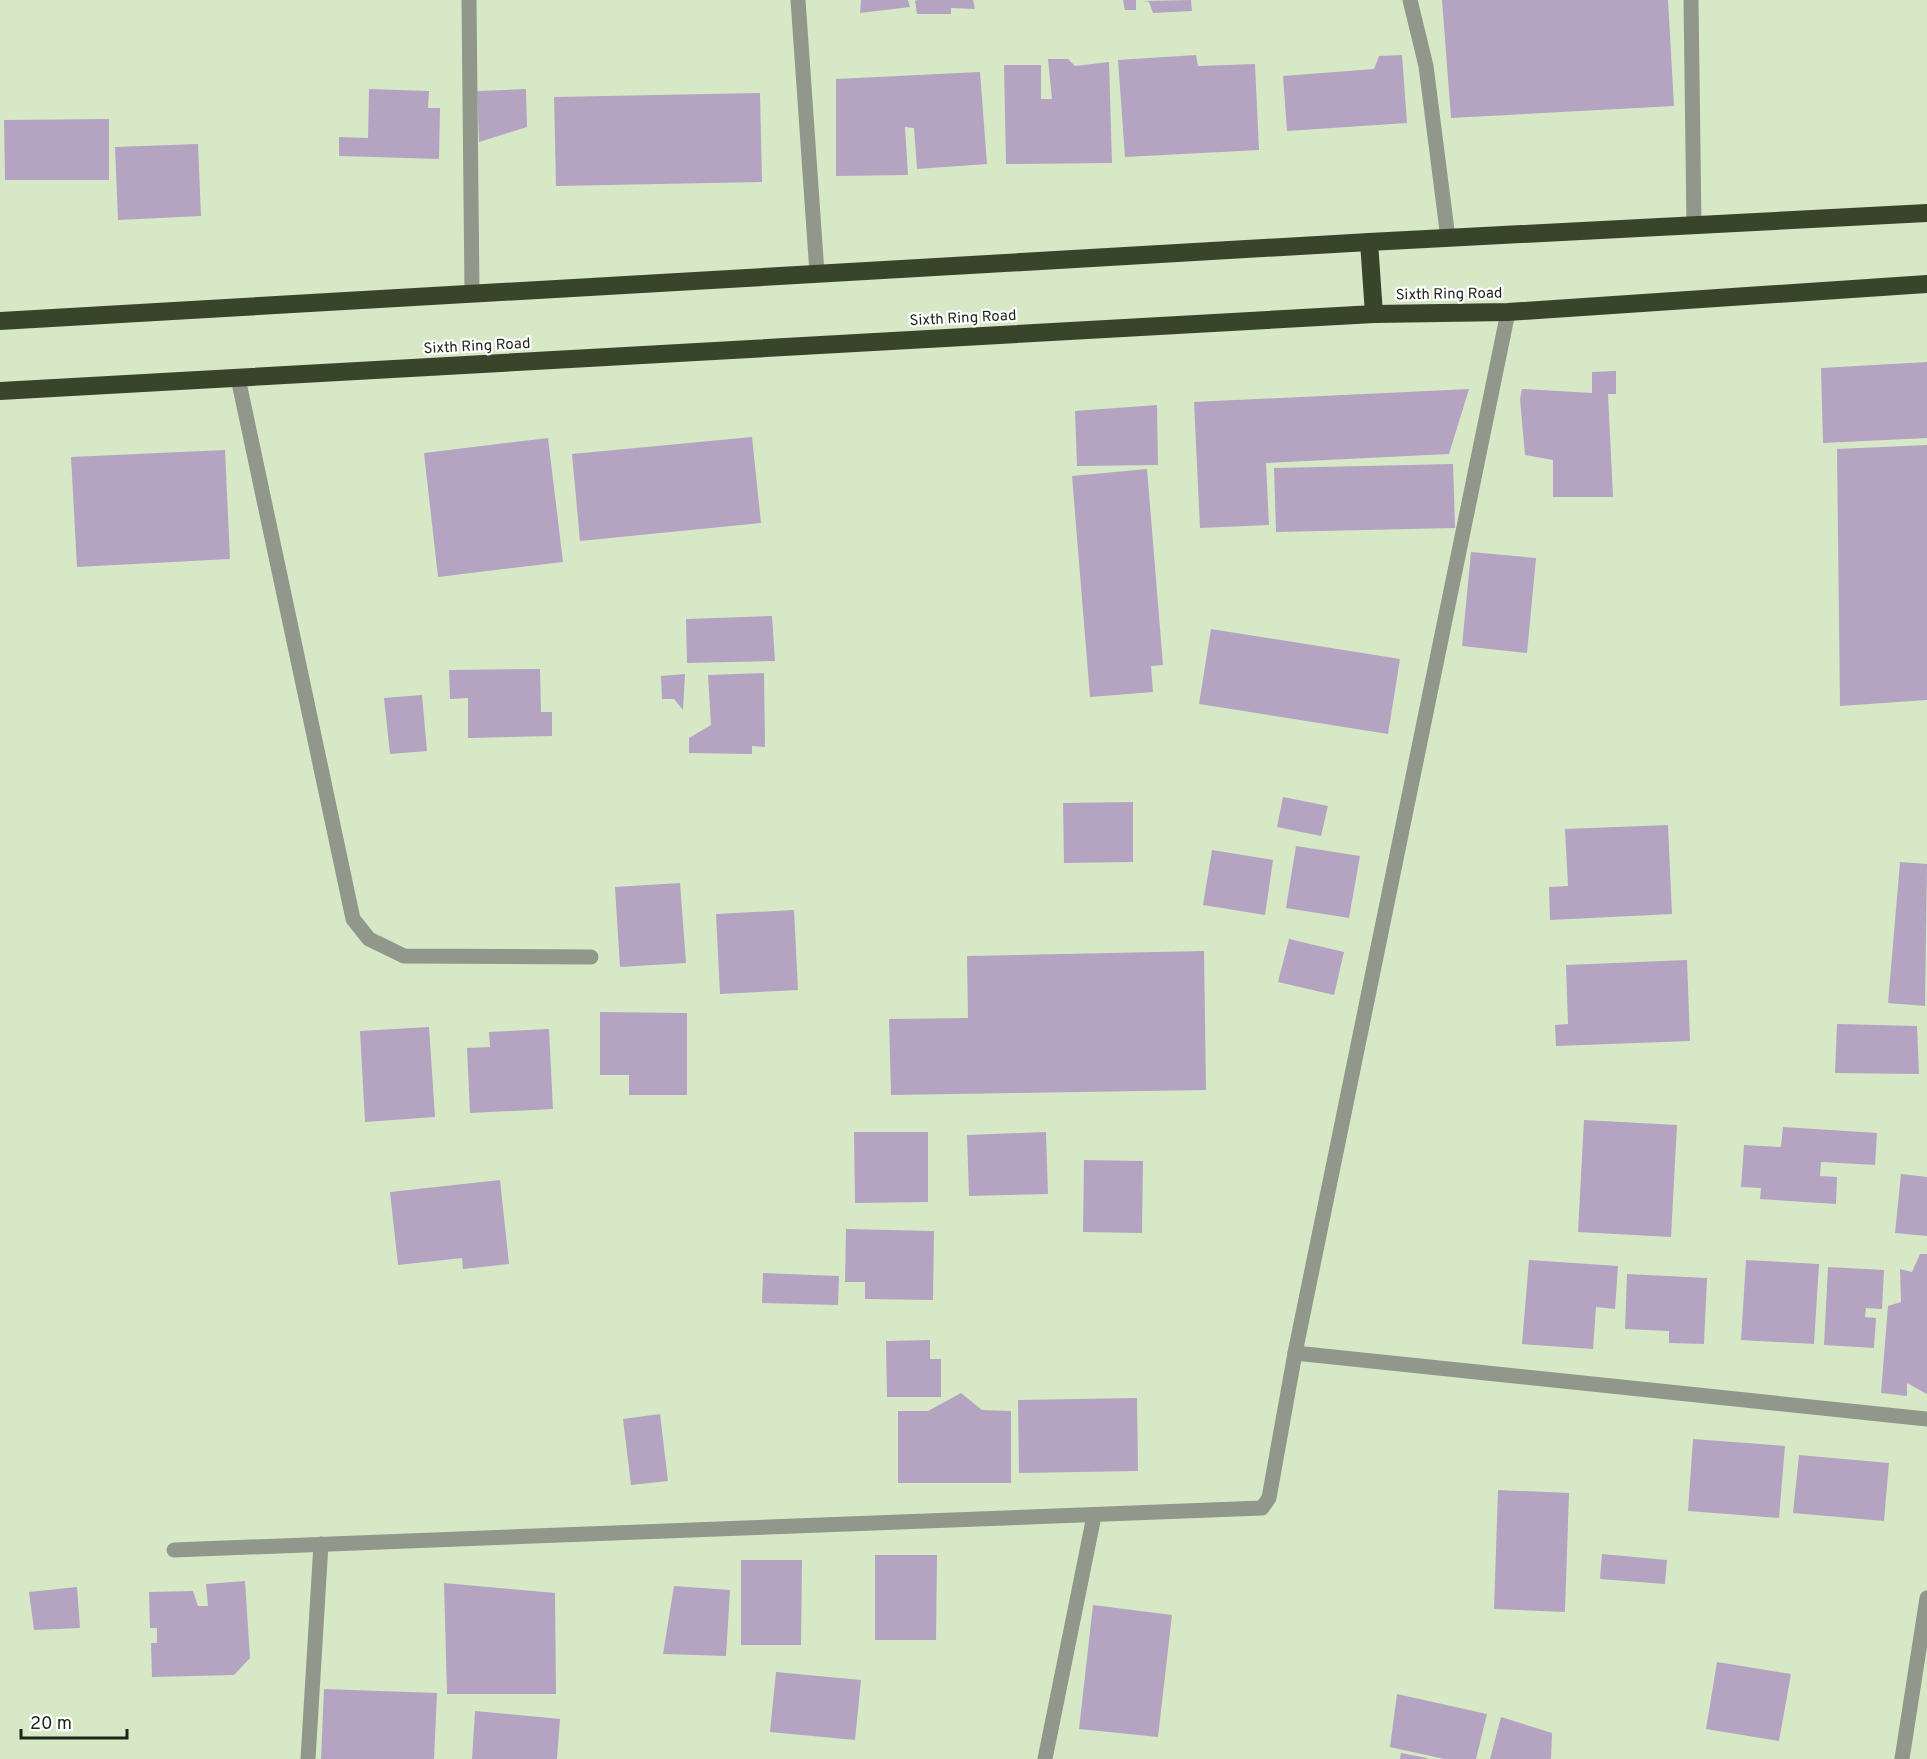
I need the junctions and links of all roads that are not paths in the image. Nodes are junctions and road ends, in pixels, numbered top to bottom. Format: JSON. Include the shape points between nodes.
{"nodes":[{"id":1,"x":469,"y":0,"type":"edge"},
{"id":2,"x":798,"y":0,"type":"edge"},
{"id":3,"x":1410,"y":0,"type":"edge"},
{"id":4,"x":1691,"y":0,"type":"edge"},
{"id":5,"x":1927,"y":213,"type":"edge"},
{"id":6,"x":1694,"y":225,"type":"junction"},
{"id":7,"x":1448,"y":238,"type":"junction"},
{"id":8,"x":1370,"y":242,"type":"junction"},
{"id":9,"x":817,"y":273,"type":"junction"},
{"id":10,"x":1927,"y":284,"type":"edge"},
{"id":11,"x":472,"y":293,"type":"junction"},
{"id":12,"x":1508,"y":312,"type":"junction"},
{"id":13,"x":1374,"y":314,"type":"junction"},
{"id":14,"x":0,"y":321,"type":"edge"},
{"id":15,"x":238,"y":378,"type":"junction"},
{"id":16,"x":0,"y":392,"type":"edge"},
{"id":17,"x":591,"y":957,"type":"dead end"},
{"id":18,"x":1294,"y":1353,"type":"junction"},
{"id":19,"x":1927,"y":1419,"type":"edge"},
{"id":20,"x":1094,"y":1516,"type":"junction"},
{"id":21,"x":321,"y":1544,"type":"junction"},
{"id":22,"x":174,"y":1550,"type":"dead end"},
{"id":23,"x":1927,"y":1599,"type":"edge"},
{"id":24,"x":308,"y":1759,"type":"edge"},
{"id":25,"x":1045,"y":1759,"type":"edge"},
{"id":26,"x":1902,"y":1759,"type":"edge"}],
"edges":[{"from":1,"to":11,"type":"street"},
{"from":2,"to":9,"type":"street"},
{"from":3,"to":7,"type":"street","via":[[1426,66]]},
{"from":4,"to":6,"type":"street"},
{"from":5,"to":6,"type":"highway"},
{"from":6,"to":7,"type":"highway"},
{"from":7,"to":8,"type":"highway"},
{"from":8,"to":9,"type":"highway"},
{"from":8,"to":13,"type":"highway"},
{"from":9,"to":11,"type":"highway"},
{"from":10,"to":12,"type":"highway","name":"Sixth Ring Road"},
{"from":11,"to":14,"type":"highway"},
{"from":12,"to":13,"type":"highway","name":"Sixth Ring Road"},
{"from":12,"to":18,"type":"street"},
{"from":13,"to":15,"type":"highway","name":"Sixth Ring Road"},
{"from":15,"to":16,"type":"highway","name":"Sixth Ring Road"},
{"from":15,"to":17,"type":"street","via":[[353,919],[369,939],[404,956]]},
{"from":18,"to":19,"type":"street"},
{"from":18,"to":20,"type":"street","via":[[1269,1498],[1262,1508]]},
{"from":20,"to":21,"type":"street"},
{"from":20,"to":25,"type":"street"},
{"from":21,"to":22,"type":"street"},
{"from":21,"to":24,"type":"street"},
{"from":23,"to":26,"type":"street"}]}
